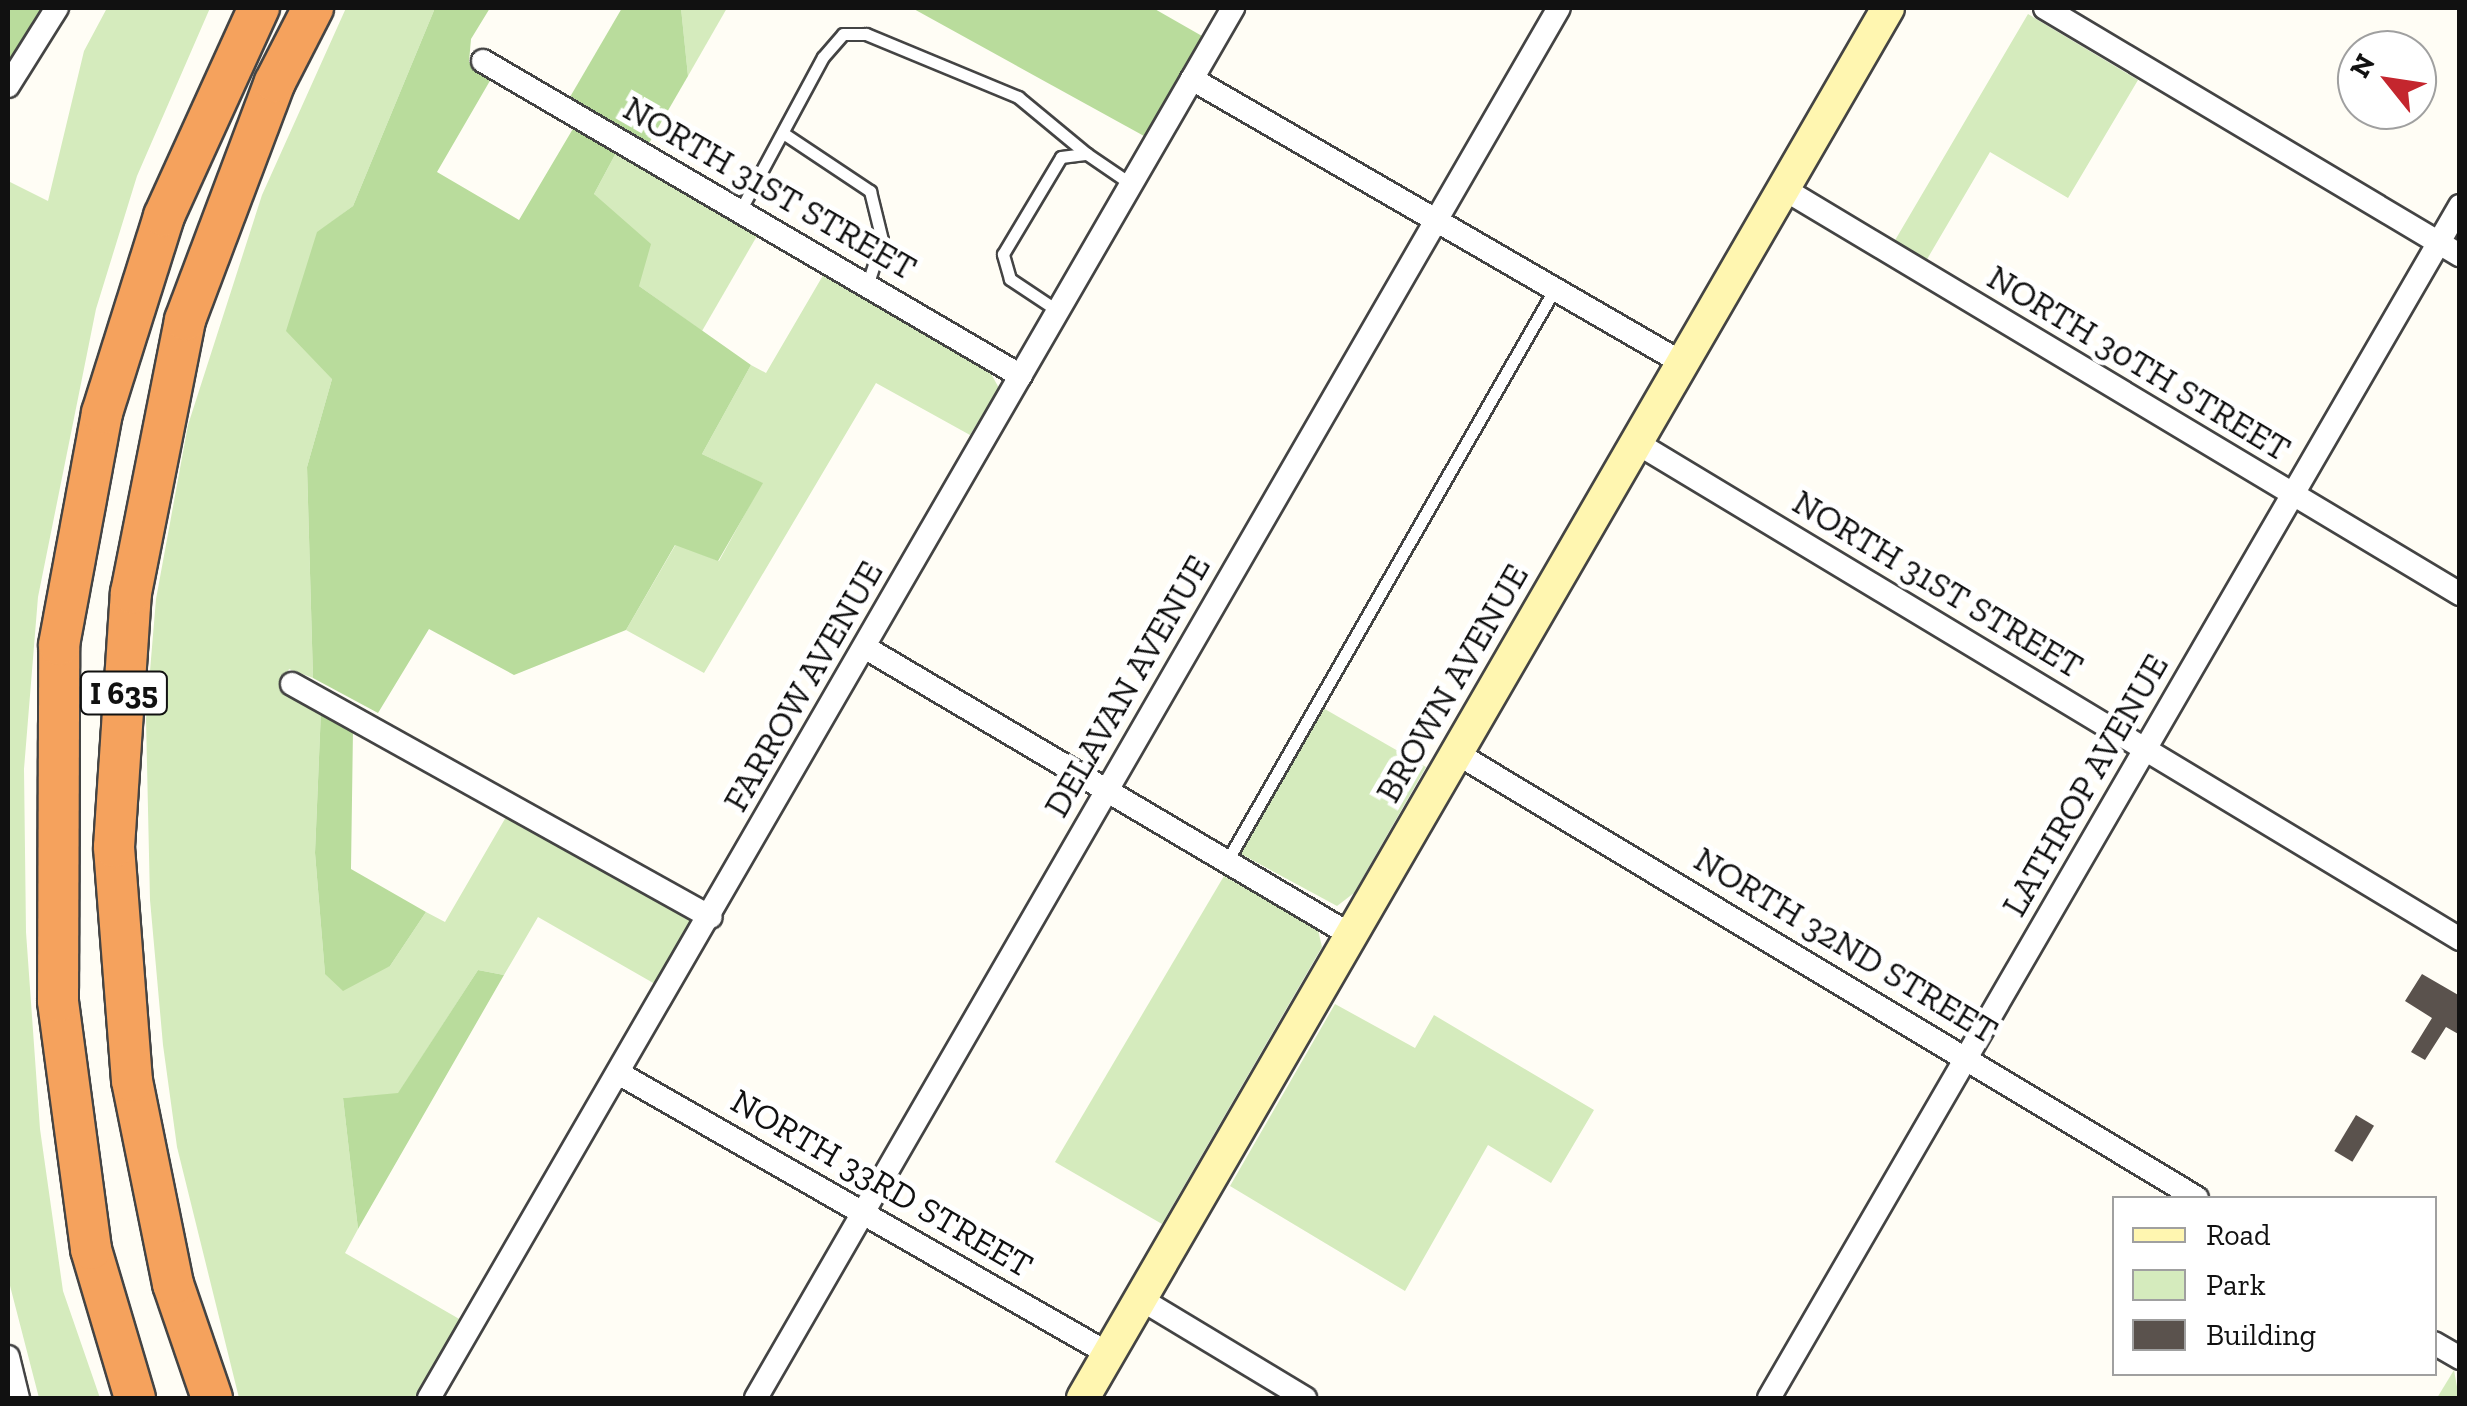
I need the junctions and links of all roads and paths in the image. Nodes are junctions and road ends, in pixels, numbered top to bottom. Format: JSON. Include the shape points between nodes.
{"nodes":[{"id":1,"x":57,"y":8,"type":"edge"},
{"id":2,"x":259,"y":8,"type":"edge"},
{"id":3,"x":314,"y":8,"type":"edge"},
{"id":4,"x":1233,"y":8,"type":"edge"},
{"id":5,"x":1560,"y":8,"type":"edge"},
{"id":6,"x":1888,"y":8,"type":"edge"},
{"id":7,"x":2045,"y":8,"type":"edge"},
{"id":8,"x":483,"y":61,"type":"dead end"},
{"id":9,"x":1192,"y":79,"type":"junction"},
{"id":10,"x":8,"y":86,"type":"edge"},
{"id":11,"x":783,"y":133,"type":"junction"},
{"id":12,"x":1088,"y":154,"type":"junction"},
{"id":13,"x":1131,"y":184,"type":"junction"},
{"id":14,"x":1784,"y":189,"type":"junction"},
{"id":15,"x":2460,"y":206,"type":"edge"},
{"id":16,"x":740,"y":211,"type":"junction"},
{"id":17,"x":1435,"y":223,"type":"junction"},
{"id":18,"x":2438,"y":242,"type":"junction"},
{"id":19,"x":2460,"y":255,"type":"edge"},
{"id":20,"x":867,"y":286,"type":"junction"},
{"id":21,"x":1554,"y":290,"type":"junction"},
{"id":22,"x":1058,"y":311,"type":"junction"},
{"id":23,"x":1684,"y":364,"type":"junction"},
{"id":24,"x":1021,"y":376,"type":"junction"},
{"id":25,"x":1637,"y":443,"type":"junction"},
{"id":26,"x":2292,"y":496,"type":"junction"},
{"id":27,"x":2460,"y":594,"type":"edge"},
{"id":28,"x":866,"y":648,"type":"junction"},
{"id":29,"x":292,"y":684,"type":"dead end"},
{"id":30,"x":2146,"y":750,"type":"junction"},
{"id":31,"x":1458,"y":754,"type":"junction"},
{"id":32,"x":1108,"y":790,"type":"junction"},
{"id":33,"x":1228,"y":861,"type":"junction"},
{"id":34,"x":710,"y":917,"type":"junction"},
{"id":35,"x":1352,"y":935,"type":"junction"},
{"id":36,"x":2460,"y":939,"type":"edge"},
{"id":37,"x":1967,"y":1058,"type":"junction"},
{"id":38,"x":620,"y":1074,"type":"junction"},
{"id":39,"x":2194,"y":1196,"type":"edge"},
{"id":40,"x":864,"y":1211,"type":"junction"},
{"id":41,"x":1139,"y":1298,"type":"junction"},
{"id":42,"x":2437,"y":1345,"type":"edge"},
{"id":43,"x":1109,"y":1354,"type":"junction"},
{"id":44,"x":8,"y":1357,"type":"edge"},
{"id":45,"x":2460,"y":1358,"type":"edge"},
{"id":46,"x":18,"y":1398,"type":"edge"},
{"id":47,"x":135,"y":1398,"type":"edge"},
{"id":48,"x":212,"y":1398,"type":"edge"},
{"id":49,"x":429,"y":1398,"type":"edge"},
{"id":50,"x":756,"y":1398,"type":"edge"},
{"id":51,"x":1083,"y":1398,"type":"edge"},
{"id":52,"x":1306,"y":1398,"type":"edge"},
{"id":53,"x":1770,"y":1398,"type":"edge"}],
"edges":[{"from":1,"to":10,"type":"street"},
{"from":2,"to":47,"type":"highway","number":"I 635","via":[[164,216],[124,341],[102,413],[59,645],[58,1001],[90,1249]]},
{"from":3,"to":48,"type":"highway","number":"I 635","via":[[274,82],[185,320],[131,594],[114,847],[132,1082],[173,1284]]},
{"from":4,"to":9,"type":"street","name":"FARROW AVENUE"},
{"from":5,"to":17,"type":"street","name":"DELAVAN AVENUE"},
{"from":6,"to":14,"type":"main road","name":"BROWN AVENUE"},
{"from":7,"to":18,"type":"street"},
{"from":8,"to":16,"type":"street","name":"NORTH 31ST STREET"},
{"from":9,"to":13,"type":"street","name":"FARROW AVENUE"},
{"from":9,"to":17,"type":"street"},
{"from":11,"to":12,"type":"lane","via":[[823,57],[843,34],[866,34],[1018,97]]},
{"from":11,"to":16,"type":"lane"},
{"from":11,"to":20,"type":"lane","via":[[870,191],[882,240]]},
{"from":12,"to":13,"type":"lane"},
{"from":12,"to":22,"type":"lane","via":[[1061,157],[1003,254],[1010,279]]},
{"from":13,"to":22,"type":"street","name":"FARROW AVENUE"},
{"from":14,"to":23,"type":"main road","name":"BROWN AVENUE"},
{"from":14,"to":26,"type":"street","name":"NORTH 30TH STREET"},
{"from":15,"to":18,"type":"street","name":"LATHROP AVENUE"},
{"from":16,"to":20,"type":"street","name":"NORTH 31ST STREET"},
{"from":17,"to":21,"type":"street"},
{"from":17,"to":32,"type":"street","name":"DELAVAN AVENUE"},
{"from":18,"to":19,"type":"street"},
{"from":18,"to":26,"type":"street","name":"LATHROP AVENUE"},
{"from":20,"to":24,"type":"street","name":"NORTH 31ST STREET"},
{"from":21,"to":23,"type":"street"},
{"from":21,"to":33,"type":"lane"},
{"from":22,"to":24,"type":"street","name":"FARROW AVENUE"},
{"from":23,"to":25,"type":"main road","name":"BROWN AVENUE"},
{"from":24,"to":28,"type":"street","name":"FARROW AVENUE"},
{"from":25,"to":30,"type":"street","name":"NORTH 31ST STREET"},
{"from":25,"to":31,"type":"main road","name":"BROWN AVENUE"},
{"from":26,"to":27,"type":"street","name":"NORTH 30TH STREET"},
{"from":26,"to":30,"type":"street","name":"LATHROP AVENUE"},
{"from":28,"to":32,"type":"street"},
{"from":28,"to":34,"type":"street","name":"FARROW AVENUE"},
{"from":29,"to":34,"type":"street"},
{"from":30,"to":36,"type":"street","name":"NORTH 31ST STREET"},
{"from":30,"to":37,"type":"street","name":"LATHROP AVENUE"},
{"from":31,"to":35,"type":"main road","name":"BROWN AVENUE"},
{"from":31,"to":37,"type":"street","name":"NORTH 32ND STREET"},
{"from":32,"to":33,"type":"street"},
{"from":32,"to":40,"type":"street","name":"DELAVAN AVENUE"},
{"from":33,"to":35,"type":"street"},
{"from":34,"to":38,"type":"street","name":"FARROW AVENUE"},
{"from":35,"to":41,"type":"main road","name":"BROWN AVENUE"},
{"from":37,"to":39,"type":"street","name":"NORTH 32ND STREET"},
{"from":37,"to":53,"type":"street","name":"LATHROP AVENUE"},
{"from":38,"to":40,"type":"street","name":"NORTH 33RD STREET"},
{"from":38,"to":49,"type":"street","name":"FARROW AVENUE"},
{"from":40,"to":43,"type":"street","name":"NORTH 33RD STREET"},
{"from":40,"to":50,"type":"street","name":"DELAVAN AVENUE"},
{"from":41,"to":43,"type":"main road","name":"BROWN AVENUE"},
{"from":41,"to":52,"type":"street"},
{"from":42,"to":45,"type":"street"},
{"from":43,"to":51,"type":"main road","name":"BROWN AVENUE"},
{"from":44,"to":46,"type":"street"}]}
